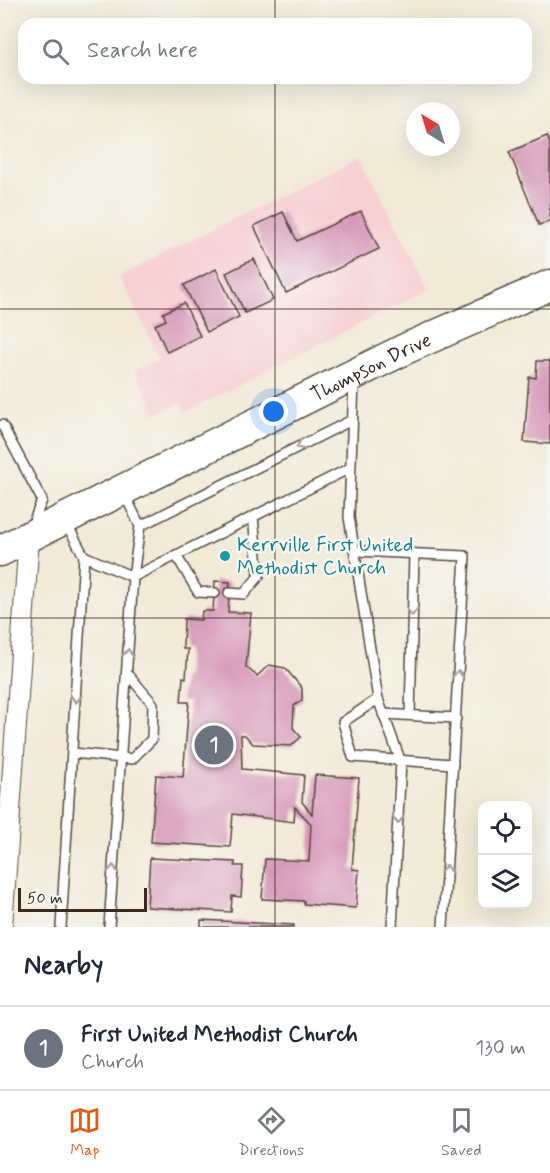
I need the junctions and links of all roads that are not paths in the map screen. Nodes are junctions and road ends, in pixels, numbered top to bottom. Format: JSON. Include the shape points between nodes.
{"nodes":[{"id":1,"x":550,"y":285,"type":"edge"},
{"id":2,"x":354,"y":375,"type":"junction"},
{"id":3,"x":352,"y":420,"type":"junction"},
{"id":4,"x":2,"y":425,"type":"dead end"},
{"id":5,"x":350,"y":468,"type":"junction"},
{"id":6,"x":123,"y":490,"type":"junction"},
{"id":7,"x":253,"y":517,"type":"junction"},
{"id":8,"x":64,"y":519,"type":"junction"},
{"id":9,"x":140,"y":526,"type":"junction"},
{"id":10,"x":29,"y":537,"type":"junction"},
{"id":11,"x":0,"y":551,"type":"edge"},
{"id":12,"x":356,"y":551,"type":"junction"},
{"id":13,"x":414,"y":554,"type":"junction"},
{"id":14,"x":176,"y":555,"type":"junction"},
{"id":15,"x":84,"y":556,"type":"junction"},
{"id":16,"x":133,"y":577,"type":"junction"},
{"id":17,"x":214,"y":593,"type":"dead end"},
{"id":18,"x":229,"y":593,"type":"dead end"},
{"id":19,"x":127,"y":673,"type":"junction"},
{"id":20,"x":378,"y":699,"type":"junction"},
{"id":21,"x":383,"y":714,"type":"junction"},
{"id":22,"x":410,"y":716,"type":"junction"},
{"id":23,"x":456,"y":718,"type":"junction"},
{"id":24,"x":73,"y":753,"type":"junction"},
{"id":25,"x":121,"y":758,"type":"junction"},
{"id":26,"x":401,"y":762,"type":"junction"},
{"id":27,"x":453,"y":765,"type":"junction"},
{"id":28,"x":4,"y":848,"type":"edge"},
{"id":29,"x":2,"y":927,"type":"edge"},
{"id":30,"x":60,"y":927,"type":"edge"},
{"id":31,"x":109,"y":927,"type":"edge"},
{"id":32,"x":392,"y":927,"type":"edge"},
{"id":33,"x":442,"y":927,"type":"edge"}],
"edges":[{"from":1,"to":2,"type":"main road","name":"Thompson Drive","via":[[451,327]]},
{"from":2,"to":3,"type":"lane"},
{"from":2,"to":6,"type":"main road","name":"Thompson Drive"},
{"from":3,"to":5,"type":"lane"},
{"from":3,"to":9,"type":"lane","one_way":true},
{"from":4,"to":10,"type":"lane","via":[[42,500]]},
{"from":5,"to":7,"type":"lane"},
{"from":5,"to":12,"type":"lane","via":[[349,517]]},
{"from":6,"to":8,"type":"main road","name":"Thompson Drive"},
{"from":6,"to":9,"type":"lane"},
{"from":7,"to":14,"type":"lane"},
{"from":7,"to":18,"type":"lane","via":[[259,576],[244,594]]},
{"from":8,"to":10,"type":"main road","name":"Thompson Drive"},
{"from":8,"to":15,"type":"lane"},
{"from":9,"to":16,"type":"lane"},
{"from":10,"to":11,"type":"main road","name":"Thompson Drive"},
{"from":10,"to":28,"type":"street"},
{"from":12,"to":13,"type":"lane"},
{"from":12,"to":20,"type":"lane"},
{"from":13,"to":22,"type":"lane","one_way":true},
{"from":23,"to":13,"type":"lane","one_way":true,"via":[[465,556]]},
{"from":14,"to":16,"type":"lane"},
{"from":14,"to":17,"type":"lane","via":[[198,592]]},
{"from":15,"to":16,"type":"lane"},
{"from":15,"to":24,"type":"lane","one_way":true},
{"from":19,"to":16,"type":"lane","one_way":true},
{"from":19,"to":25,"type":"lane"},
{"from":19,"to":25,"type":"lane","via":[[153,704],[152,739],[132,759]]},
{"from":20,"to":21,"type":"lane"},
{"from":20,"to":26,"type":"lane","via":[[343,722],[353,757]]},
{"from":21,"to":22,"type":"lane"},
{"from":21,"to":26,"type":"lane"},
{"from":22,"to":23,"type":"lane"},
{"from":23,"to":27,"type":"lane"},
{"from":24,"to":25,"type":"lane"},
{"from":24,"to":30,"type":"lane"},
{"from":31,"to":25,"type":"lane","one_way":true},
{"from":26,"to":27,"type":"lane"},
{"from":26,"to":32,"type":"lane","one_way":true},
{"from":33,"to":27,"type":"lane","one_way":true},
{"from":28,"to":29,"type":"street"}]}
